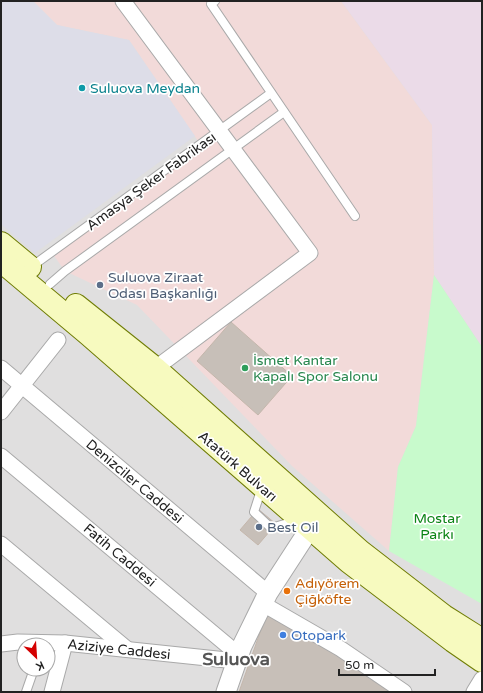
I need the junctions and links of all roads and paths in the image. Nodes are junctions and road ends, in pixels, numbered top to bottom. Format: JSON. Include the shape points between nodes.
{"nodes":[{"id":1,"x":123,"y":1,"type":"edge"},
{"id":2,"x":211,"y":2,"type":"edge"},
{"id":3,"x":271,"y":93,"type":"junction"},
{"id":4,"x":284,"y":112,"type":"junction"},
{"id":5,"x":219,"y":131,"type":"junction"},
{"id":6,"x":233,"y":149,"type":"junction"},
{"id":7,"x":355,"y":216,"type":"dead end"},
{"id":8,"x":1,"y":243,"type":"edge"},
{"id":9,"x":1,"y":261,"type":"edge"},
{"id":10,"x":30,"y":268,"type":"junction"},
{"id":11,"x":50,"y":284,"type":"junction"},
{"id":12,"x":58,"y":340,"type":"dead end"},
{"id":13,"x":1,"y":368,"type":"edge"},
{"id":14,"x":147,"y":374,"type":"junction"},
{"id":15,"x":22,"y":386,"type":"junction"},
{"id":16,"x":1,"y":412,"type":"edge"},
{"id":17,"x":1,"y":456,"type":"edge"},
{"id":18,"x":310,"y":521,"type":"junction"},
{"id":19,"x":1,"y":544,"type":"edge"},
{"id":20,"x":266,"y":599,"type":"junction"},
{"id":21,"x":1,"y":632,"type":"edge"},
{"id":22,"x":482,"y":640,"type":"edge"},
{"id":23,"x":7,"y":643,"type":"edge"},
{"id":24,"x":56,"y":643,"type":"edge"},
{"id":25,"x":65,"y":643,"type":"junction"},
{"id":26,"x":127,"y":649,"type":"junction"},
{"id":27,"x":237,"y":658,"type":"junction"},
{"id":28,"x":482,"y":661,"type":"edge"},
{"id":29,"x":31,"y":677,"type":"edge"},
{"id":30,"x":482,"y":678,"type":"edge"},
{"id":31,"x":26,"y":692,"type":"edge"},
{"id":32,"x":52,"y":692,"type":"edge"},
{"id":33,"x":226,"y":692,"type":"edge"},
{"id":34,"x":404,"y":692,"type":"edge"},
{"id":35,"x":474,"y":692,"type":"edge"}],
"edges":[{"from":1,"to":5,"type":"street"},
{"from":2,"to":3,"type":"lane"},
{"from":3,"to":4,"type":"lane"},
{"from":3,"to":5,"type":"lane","name":"Amasya Şeker Fabrikası"},
{"from":4,"to":6,"type":"lane","name":"Amasya Şeker Fabrikası"},
{"from":4,"to":7,"type":"lane"},
{"from":5,"to":6,"type":"street"},
{"from":5,"to":10,"type":"lane","name":"Amasya Şeker Fabrikası"},
{"from":6,"to":11,"type":"lane","name":"Amasya Şeker Fabrikası"},
{"from":6,"to":14,"type":"street","via":[[310,254]]},
{"from":8,"to":10,"type":"main road","name":"Atatürk Bulvarı"},
{"from":9,"to":14,"type":"main road","name":"Atatürk Bulvarı","via":[[72,320]]},
{"from":10,"to":11,"type":"main road","name":"Atatürk Bulvarı"},
{"from":11,"to":14,"type":"main road","name":"Atatürk Bulvarı"},
{"from":12,"to":15,"type":"street"},
{"from":13,"to":15,"type":"street","name":"Denizciler Caddesi"},
{"from":14,"to":18,"type":"main road","name":"Atatürk Bulvarı"},
{"from":14,"to":18,"type":"main road","name":"Atatürk Bulvarı","via":[[262,486]]},
{"from":15,"to":16,"type":"street"},
{"from":15,"to":20,"type":"street","name":"Denizciler Caddesi"},
{"from":17,"to":27,"type":"street","name":"Fatih Caddesi"},
{"from":18,"to":20,"type":"street"},
{"from":18,"to":22,"type":"main road","name":"Atatürk Bulvarı","via":[[360,551],[444,616]]},
{"from":18,"to":28,"type":"main road","name":"Atatürk Bulvarı","via":[[355,567]]},
{"from":19,"to":26,"type":"street"},
{"from":20,"to":27,"type":"street"},
{"from":20,"to":34,"type":"street","name":"Denizciler Caddesi"},
{"from":21,"to":23,"type":"street"},
{"from":24,"to":25,"type":"street","name":"Aziziye Caddesi"},
{"from":25,"to":26,"type":"street","name":"Aziziye Caddesi"},
{"from":25,"to":32,"type":"street"},
{"from":26,"to":27,"type":"street","name":"Aziziye Caddesi"},
{"from":27,"to":33,"type":"street"},
{"from":29,"to":31,"type":"lane"},
{"from":30,"to":35,"type":"street"}]}
